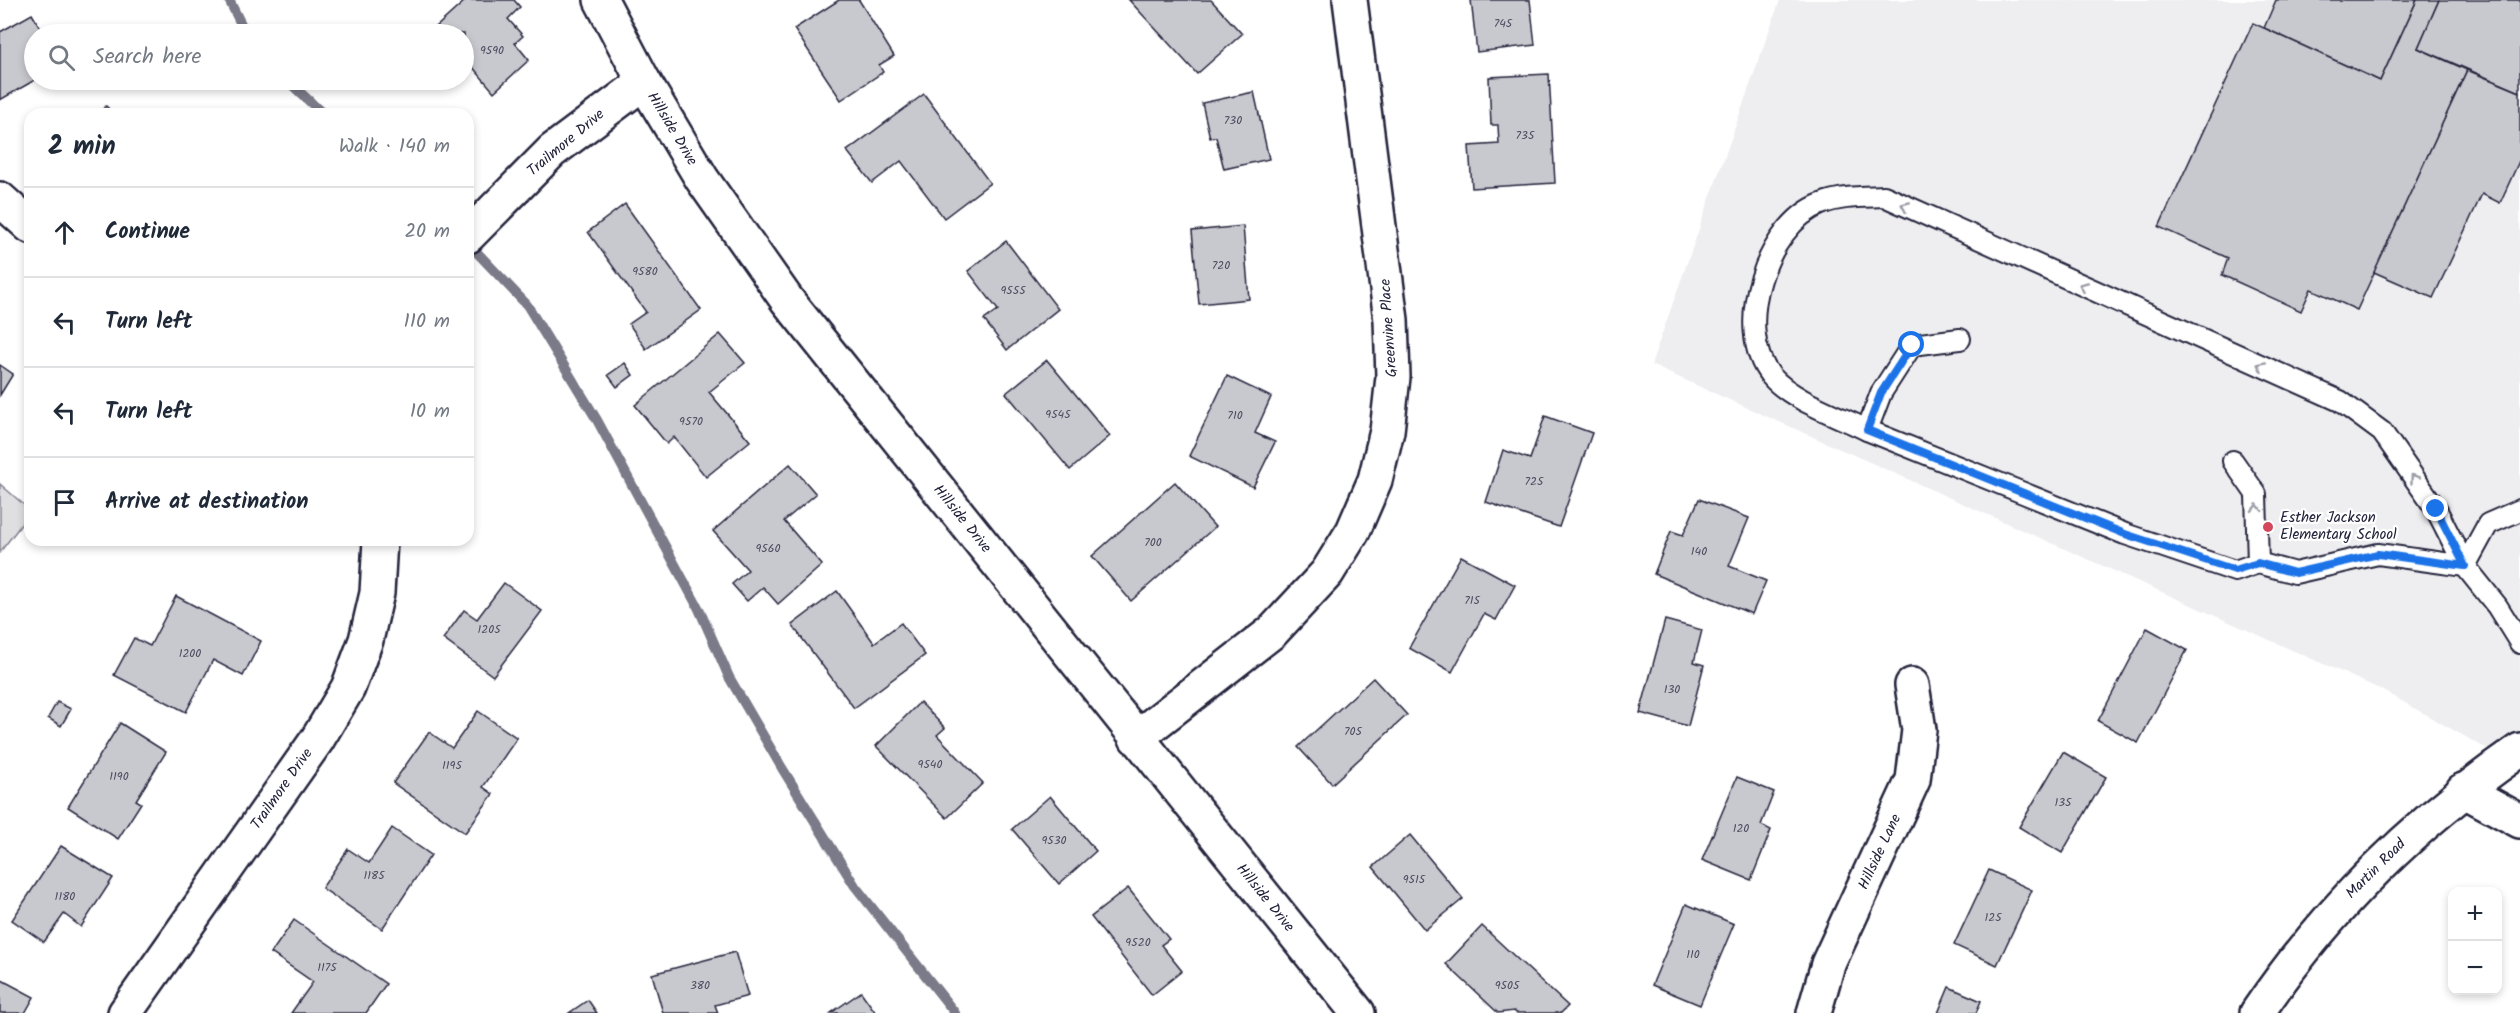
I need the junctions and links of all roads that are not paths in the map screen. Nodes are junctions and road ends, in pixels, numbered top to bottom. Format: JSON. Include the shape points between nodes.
{"nodes":[{"id":1,"x":601,"y":0,"type":"edge"},
{"id":2,"x":1350,"y":0,"type":"edge"},
{"id":3,"x":644,"y":81,"type":"junction"},
{"id":4,"x":0,"y":199,"type":"edge"},
{"id":5,"x":24,"y":221,"type":"edge"},
{"id":6,"x":474,"y":230,"type":"edge"},
{"id":7,"x":1960,"y":339,"type":"dead end"},
{"id":8,"x":1867,"y":430,"type":"junction"},
{"id":9,"x":2233,"y":461,"type":"dead end"},
{"id":10,"x":2520,"y":510,"type":"edge"},
{"id":11,"x":380,"y":546,"type":"edge"},
{"id":12,"x":2258,"y":563,"type":"junction"},
{"id":13,"x":2465,"y":566,"type":"junction"},
{"id":14,"x":2520,"y":643,"type":"edge"},
{"id":15,"x":1912,"y":685,"type":"dead end"},
{"id":16,"x":1136,"y":738,"type":"junction"},
{"id":17,"x":2520,"y":750,"type":"edge"},
{"id":18,"x":2463,"y":790,"type":"junction"},
{"id":19,"x":2520,"y":821,"type":"edge"},
{"id":20,"x":125,"y":1013,"type":"edge"},
{"id":21,"x":1358,"y":1013,"type":"edge"},
{"id":22,"x":1814,"y":1013,"type":"edge"},
{"id":23,"x":2257,"y":1013,"type":"edge"}],
"edges":[{"from":1,"to":3,"type":"street","name":"Hillside Drive"},
{"from":2,"to":16,"type":"street","name":"Greenvine Place","via":[[1391,320],[1394,377],[1375,480],[1353,531],[1327,573],[1280,624]]},
{"from":3,"to":6,"type":"street","name":"Trailmore Drive","via":[[552,151]]},
{"from":3,"to":16,"type":"street","name":"Hillside Drive","via":[[702,179],[788,300]]},
{"from":4,"to":5,"type":"street"},
{"from":7,"to":8,"type":"lane","via":[[1912,345],[1881,393]]},
{"from":8,"to":12,"type":"lane","via":[[2125,534],[2235,570]]},
{"from":13,"to":8,"type":"lane","one_way":true,"via":[[2436,509],[2382,432],[2340,401],[1884,196],[1845,197],[1820,204],[1795,219],[1762,270],[1756,307],[1757,347],[1771,376],[1792,394]]},
{"from":12,"to":9,"type":"lane","one_way":true,"via":[[2256,494]]},
{"from":10,"to":13,"type":"lane","via":[[2488,524]]},
{"from":11,"to":20,"type":"street","name":"Trailmore Drive","via":[[377,593],[366,640],[348,688],[318,740]]},
{"from":12,"to":13,"type":"lane","via":[[2295,573],[2378,554]]},
{"from":13,"to":14,"type":"lane"},
{"from":15,"to":22,"type":"street","name":"Hillside Lane","via":[[1919,730],[1913,780],[1828,964]]},
{"from":16,"to":21,"type":"street","name":"Hillside Drive"},
{"from":17,"to":18,"type":"street","name":"Martin Road"},
{"from":18,"to":19,"type":"street"},
{"from":18,"to":23,"type":"street","name":"Martin Road","via":[[2396,847],[2334,911]]}]}
